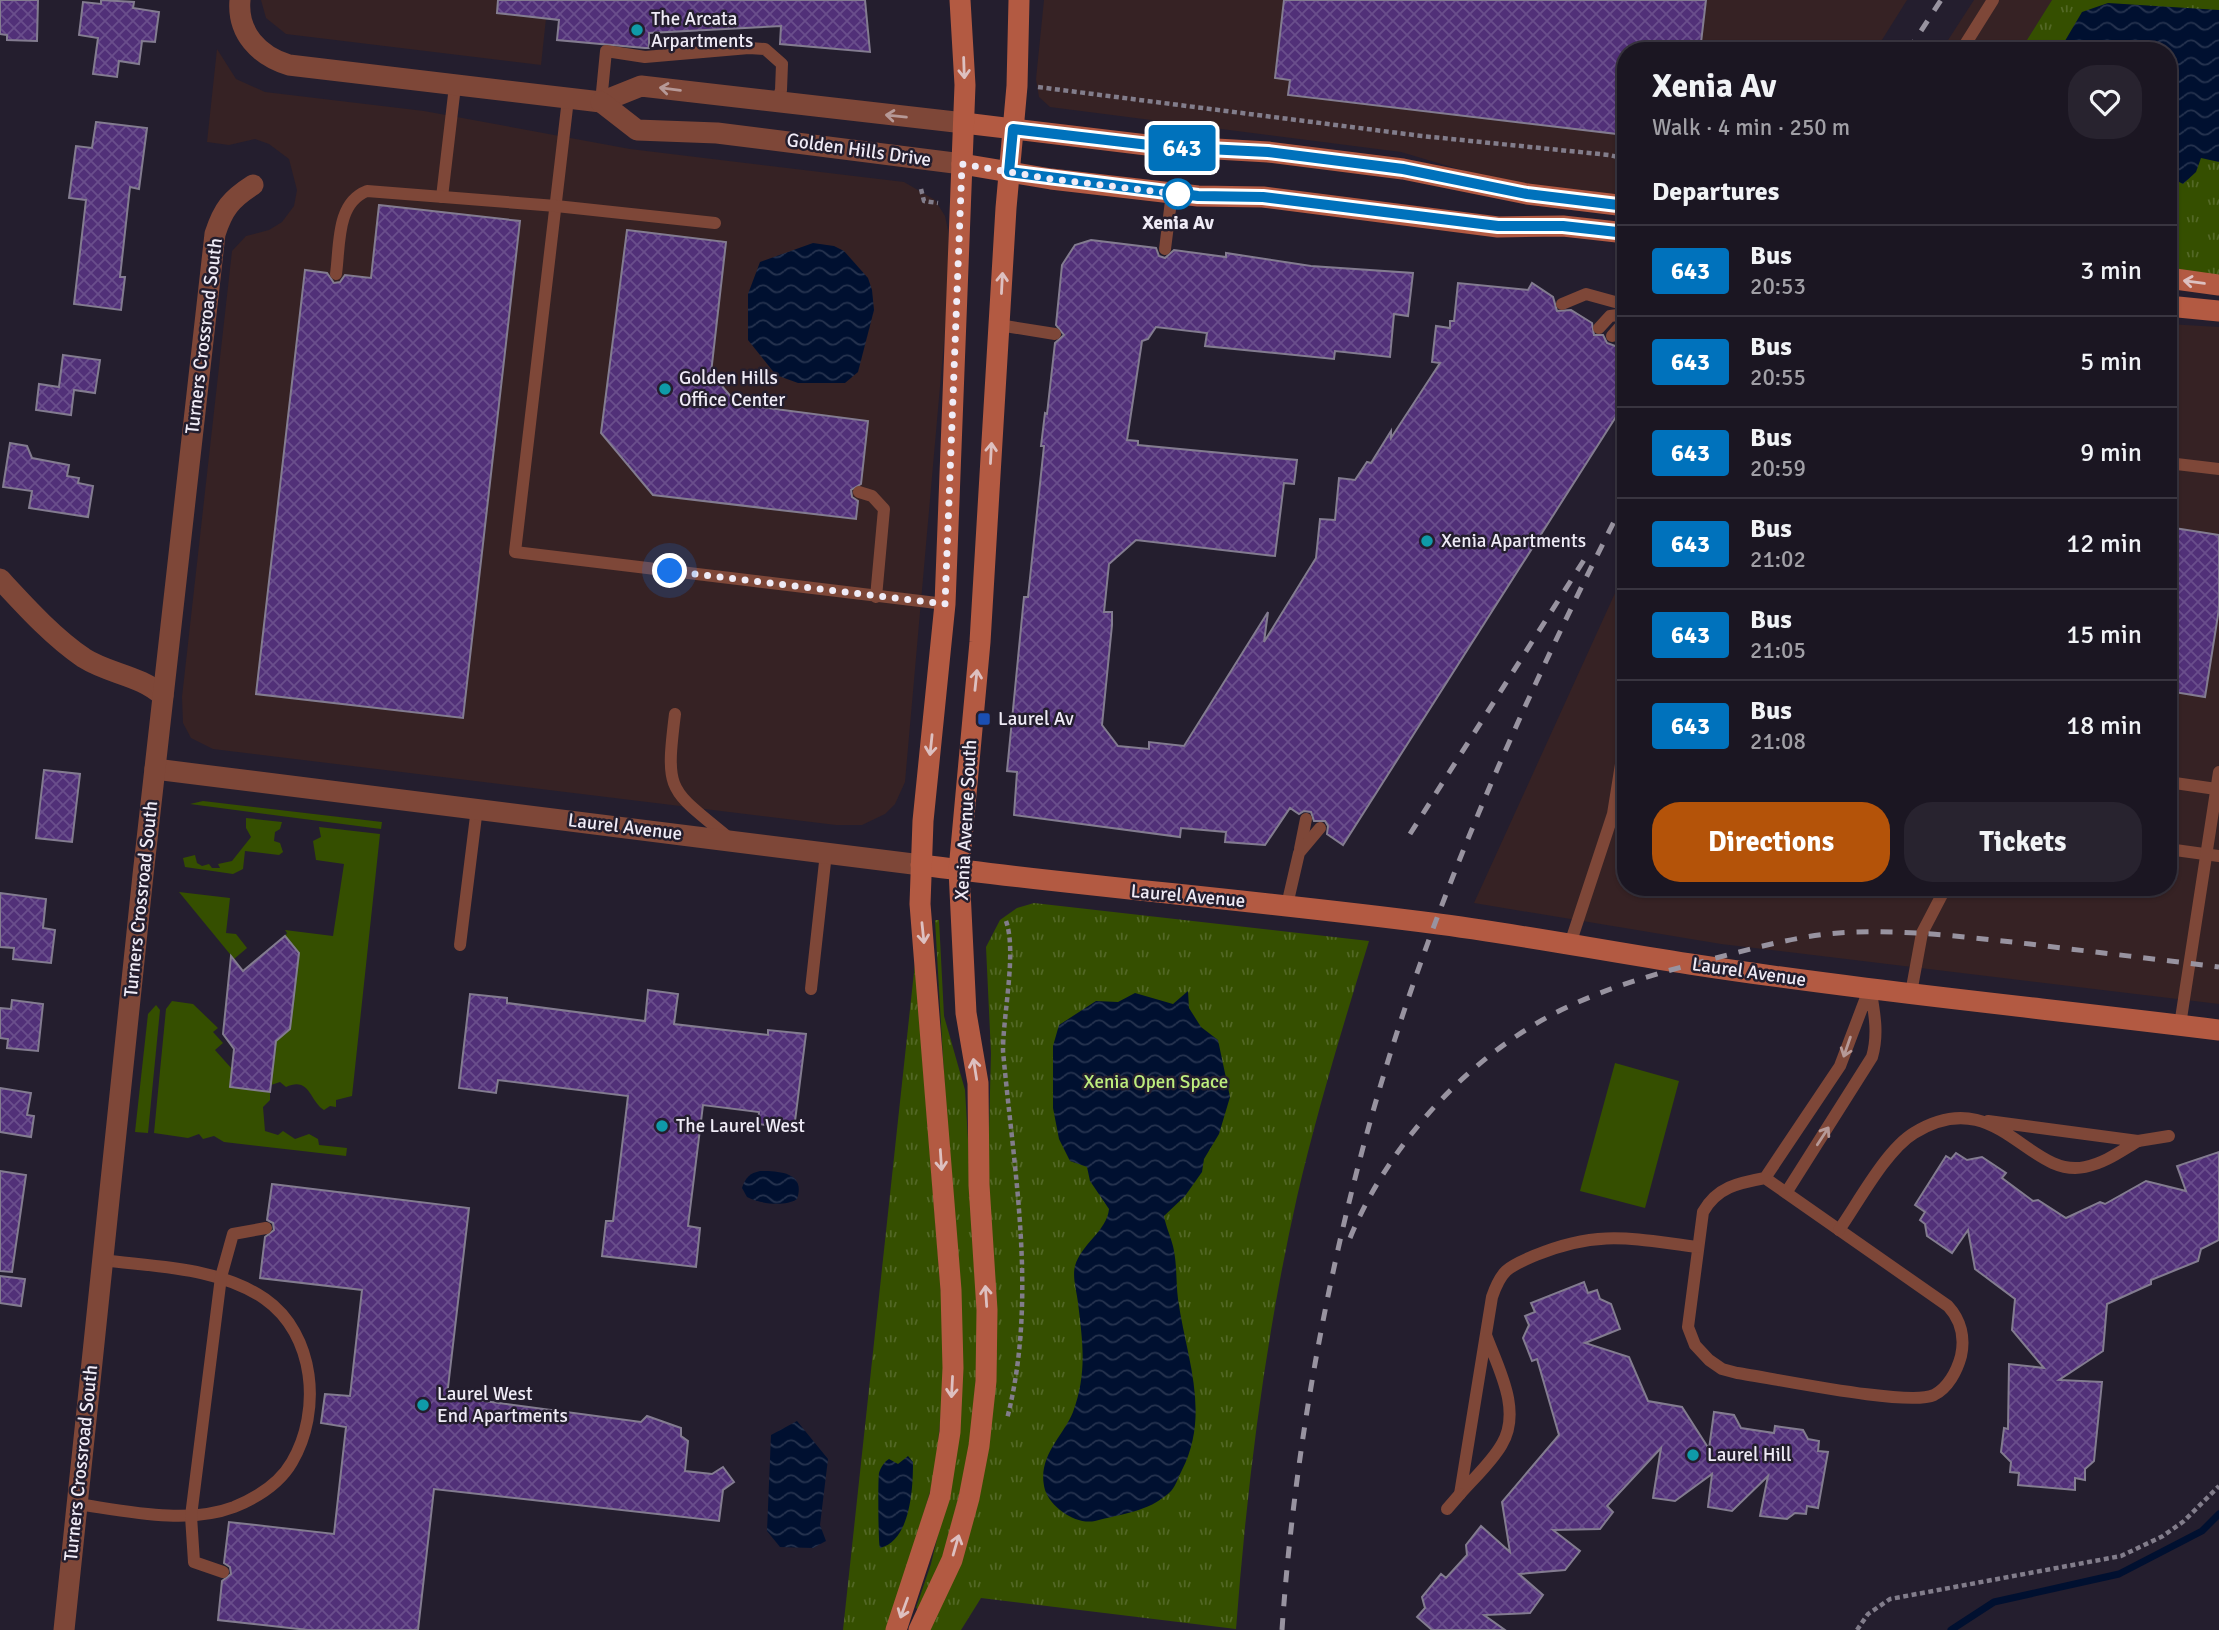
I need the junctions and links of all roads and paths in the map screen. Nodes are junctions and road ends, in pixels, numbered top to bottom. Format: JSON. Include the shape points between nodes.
{"nodes":[{"id":1,"x":240,"y":0,"type":"edge"},
{"id":2,"x":960,"y":0,"type":"edge"},
{"id":3,"x":1019,"y":0,"type":"edge"},
{"id":4,"x":1993,"y":0,"type":"edge"},
{"id":5,"x":1967,"y":42,"type":"edge"},
{"id":6,"x":455,"y":86,"type":"junction"},
{"id":7,"x":1037,"y":87,"type":"dead end"},
{"id":8,"x":568,"y":99,"type":"junction"},
{"id":9,"x":601,"y":102,"type":"junction"},
{"id":10,"x":777,"y":102,"type":"junction"},
{"id":11,"x":964,"y":123,"type":"junction"},
{"id":12,"x":1013,"y":129,"type":"junction"},
{"id":13,"x":1617,"y":157,"type":"edge"},
{"id":14,"x":962,"y":164,"type":"junction"},
{"id":15,"x":1009,"y":172,"type":"junction"},
{"id":16,"x":253,"y":185,"type":"dead end"},
{"id":17,"x":921,"y":189,"type":"dead end"},
{"id":18,"x":1172,"y":193,"type":"junction"},
{"id":19,"x":442,"y":197,"type":"junction"},
{"id":20,"x":938,"y":203,"type":"dead end"},
{"id":21,"x":1617,"y":205,"type":"edge"},
{"id":22,"x":556,"y":206,"type":"junction"},
{"id":23,"x":715,"y":223,"type":"dead end"},
{"id":24,"x":1617,"y":232,"type":"edge"},
{"id":25,"x":1165,"y":249,"type":"dead end"},
{"id":26,"x":335,"y":274,"type":"dead end"},
{"id":27,"x":2177,"y":279,"type":"edge"},
{"id":28,"x":2219,"y":285,"type":"edge"},
{"id":29,"x":1617,"y":303,"type":"edge"},
{"id":30,"x":1562,"y":304,"type":"dead end"},
{"id":31,"x":2177,"y":307,"type":"edge"},
{"id":32,"x":2219,"y":311,"type":"edge"},
{"id":33,"x":1617,"y":315,"type":"edge"},
{"id":34,"x":999,"y":325,"type":"junction"},
{"id":35,"x":1599,"y":328,"type":"dead end"},
{"id":36,"x":1055,"y":334,"type":"dead end"},
{"id":37,"x":2177,"y":464,"type":"edge"},
{"id":38,"x":2219,"y":469,"type":"edge"},
{"id":39,"x":859,"y":492,"type":"dead end"},
{"id":40,"x":0,"y":579,"type":"edge"},
{"id":41,"x":876,"y":597,"type":"junction"},
{"id":42,"x":945,"y":604,"type":"junction"},
{"id":43,"x":163,"y":696,"type":"junction"},
{"id":44,"x":675,"y":714,"type":"dead end"},
{"id":45,"x":156,"y":769,"type":"junction"},
{"id":46,"x":2219,"y":772,"type":"edge"},
{"id":47,"x":2177,"y":783,"type":"edge"},
{"id":48,"x":1617,"y":789,"type":"edge"},
{"id":49,"x":2216,"y":789,"type":"junction"},
{"id":50,"x":477,"y":808,"type":"junction"},
{"id":51,"x":1306,"y":819,"type":"dead end"},
{"id":52,"x":1320,"y":828,"type":"dead end"},
{"id":53,"x":732,"y":841,"type":"junction"},
{"id":54,"x":2177,"y":850,"type":"edge"},
{"id":55,"x":826,"y":853,"type":"junction"},
{"id":56,"x":1299,"y":853,"type":"junction"},
{"id":57,"x":2204,"y":853,"type":"junction"},
{"id":58,"x":2219,"y":856,"type":"edge"},
{"id":59,"x":921,"y":865,"type":"junction"},
{"id":60,"x":959,"y":870,"type":"junction"},
{"id":61,"x":1941,"y":896,"type":"edge"},
{"id":62,"x":1287,"y":905,"type":"junction"},
{"id":63,"x":1570,"y":944,"type":"junction"},
{"id":64,"x":460,"y":945,"type":"dead end"},
{"id":65,"x":1870,"y":987,"type":"junction"},
{"id":66,"x":811,"y":989,"type":"dead end"},
{"id":67,"x":1911,"y":993,"type":"junction"},
{"id":68,"x":2180,"y":1025,"type":"junction"},
{"id":69,"x":2219,"y":1030,"type":"edge"},
{"id":70,"x":1988,"y":1121,"type":"junction"},
{"id":71,"x":2169,"y":1136,"type":"dead end"},
{"id":72,"x":2138,"y":1141,"type":"junction"},
{"id":73,"x":1765,"y":1178,"type":"junction"},
{"id":74,"x":1786,"y":1193,"type":"junction"},
{"id":75,"x":266,"y":1228,"type":"dead end"},
{"id":76,"x":1839,"y":1230,"type":"junction"},
{"id":77,"x":1698,"y":1247,"type":"junction"},
{"id":78,"x":102,"y":1260,"type":"junction"},
{"id":79,"x":221,"y":1277,"type":"junction"},
{"id":80,"x":1486,"y":1335,"type":"junction"},
{"id":81,"x":2219,"y":1486,"type":"edge"},
{"id":82,"x":1460,"y":1494,"type":"junction"},
{"id":83,"x":77,"y":1504,"type":"junction"},
{"id":84,"x":1447,"y":1509,"type":"dead end"},
{"id":85,"x":191,"y":1516,"type":"junction"},
{"id":86,"x":223,"y":1572,"type":"dead end"},
{"id":87,"x":64,"y":1630,"type":"edge"},
{"id":88,"x":896,"y":1630,"type":"edge"},
{"id":89,"x":919,"y":1630,"type":"edge"},
{"id":90,"x":1857,"y":1630,"type":"edge"}],
"edges":[{"from":1,"to":6,"type":"street","name":"Golden Hills Drive","via":[[242,23],[253,43],[273,60]]},
{"from":2,"to":11,"type":"street","name":"Xenia Avenue South","one_way":true},
{"from":3,"to":12,"type":"street","name":"Xenia Avenue South"},
{"from":4,"to":5,"type":"lane"},
{"from":6,"to":8,"type":"street","name":"Golden Hills Drive"},
{"from":6,"to":19,"type":"lane"},
{"from":7,"to":13,"type":"path"},
{"from":8,"to":9,"type":"street","name":"Golden Hills Drive"},
{"from":8,"to":22,"type":"lane"},
{"from":10,"to":9,"type":"street","name":"Golden Hills Drive","one_way":true,"via":[[641,86]]},
{"from":9,"to":10,"type":"lane","via":[[606,51],[645,57],[765,49],[782,64]]},
{"from":9,"to":14,"type":"street","name":"Golden Hills Drive","via":[[637,130],[717,133]]},
{"from":11,"to":10,"type":"street","name":"Golden Hills Drive","one_way":true},
{"from":11,"to":12,"type":"street","name":"Golden Hills Drive"},
{"from":11,"to":14,"type":"street","name":"Xenia Avenue South"},
{"from":12,"to":15,"type":"street","name":"Xenia Avenue South"},
{"from":12,"to":21,"type":"street","name":"Golden Hills Drive","via":[[1389,167],[1527,194]]},
{"from":14,"to":15,"type":"street","name":"Golden Hills Drive"},
{"from":14,"to":42,"type":"street","name":"Xenia Avenue South"},
{"from":15,"to":18,"type":"street","name":"Golden Hills Drive"},
{"from":34,"to":15,"type":"street","name":"Xenia Avenue South","one_way":true},
{"from":16,"to":43,"type":"street","name":"Turners Crossroad South","via":[[222,211],[215,234]]},
{"from":17,"to":20,"type":"path","via":[[924,201]]},
{"from":18,"to":24,"type":"street","name":"Golden Hills Drive","via":[[1263,197],[1498,226]]},
{"from":18,"to":25,"type":"lane"},
{"from":19,"to":22,"type":"lane"},
{"from":19,"to":26,"type":"lane","via":[[381,190],[355,195],[344,215]]},
{"from":22,"to":23,"type":"lane"},
{"from":22,"to":41,"type":"lane","via":[[515,552]]},
{"from":28,"to":27,"type":"street","one_way":true},
{"from":29,"to":30,"type":"lane","via":[[1586,294]]},
{"from":31,"to":32,"type":"street"},
{"from":33,"to":35,"type":"lane"},
{"from":34,"to":36,"type":"lane"},
{"from":60,"to":34,"type":"street","name":"Xenia Avenue South","one_way":true,"via":[[980,642]]},
{"from":37,"to":38,"type":"lane"},
{"from":39,"to":41,"type":"lane","via":[[872,496],[884,509]]},
{"from":40,"to":43,"type":"street","via":[[86,659],[138,679]]},
{"from":41,"to":42,"type":"lane"},
{"from":42,"to":59,"type":"street","name":"Xenia Avenue South","one_way":true},
{"from":43,"to":45,"type":"street","name":"Turners Crossroad South"},
{"from":44,"to":53,"type":"lane","via":[[668,768],[677,795]]},
{"from":45,"to":50,"type":"street","name":"Laurel Avenue"},
{"from":45,"to":78,"type":"street","name":"Turners Crossroad South"},
{"from":46,"to":49,"type":"lane"},
{"from":47,"to":49,"type":"lane"},
{"from":48,"to":63,"type":"lane"},
{"from":49,"to":57,"type":"lane"},
{"from":50,"to":53,"type":"street","name":"Laurel Avenue"},
{"from":50,"to":64,"type":"lane"},
{"from":51,"to":56,"type":"lane"},
{"from":52,"to":56,"type":"lane"},
{"from":53,"to":55,"type":"street","name":"Laurel Avenue"},
{"from":54,"to":57,"type":"lane"},
{"from":55,"to":59,"type":"street","name":"Laurel Avenue"},
{"from":55,"to":66,"type":"lane"},
{"from":56,"to":62,"type":"lane"},
{"from":57,"to":58,"type":"lane"},
{"from":57,"to":68,"type":"lane"},
{"from":59,"to":60,"type":"street","name":"Laurel Avenue"},
{"from":59,"to":88,"type":"street","name":"Xenia Avenue South","one_way":true,"via":[[953,1368],[940,1496]]},
{"from":60,"to":62,"type":"street","name":"Laurel Avenue"},
{"from":89,"to":60,"type":"street","name":"Xenia Avenue South","one_way":true,"via":[[952,1559],[969,1498],[986,1381],[978,1083],[966,1013]]},
{"from":61,"to":67,"type":"lane","via":[[1922,933]]},
{"from":62,"to":63,"type":"street","name":"Laurel Avenue"},
{"from":63,"to":65,"type":"street","name":"Laurel Avenue"},
{"from":65,"to":67,"type":"street","name":"Laurel Avenue"},
{"from":65,"to":73,"type":"lane","one_way":true,"via":[[1840,1066]]},
{"from":74,"to":65,"type":"lane","one_way":true,"via":[[1872,1057],[1876,1043]]},
{"from":67,"to":68,"type":"street","name":"Laurel Avenue"},
{"from":68,"to":69,"type":"street","name":"Laurel Avenue"},
{"from":70,"to":72,"type":"lane"},
{"from":70,"to":72,"type":"lane","via":[[2049,1161],[2068,1168],[2106,1160]]},
{"from":70,"to":76,"type":"lane","via":[[1956,1119],[1913,1134],[1898,1147]]},
{"from":71,"to":72,"type":"lane"},
{"from":73,"to":74,"type":"lane"},
{"from":73,"to":77,"type":"lane","via":[[1738,1183],[1710,1199],[1703,1212]]},
{"from":74,"to":76,"type":"lane"},
{"from":75,"to":79,"type":"lane","via":[[233,1234]]},
{"from":76,"to":77,"type":"lane","via":[[1957,1315],[1961,1354],[1946,1386],[1933,1395],[1903,1398],[1722,1369],[1695,1345],[1688,1327]]},
{"from":77,"to":80,"type":"lane","via":[[1620,1238],[1564,1243],[1500,1274]]},
{"from":78,"to":79,"type":"lane"},
{"from":78,"to":83,"type":"street","name":"Turners Crossroad South"},
{"from":79,"to":85,"type":"lane"},
{"from":79,"to":85,"type":"lane","via":[[265,1299],[290,1323],[304,1348],[308,1407],[302,1440],[279,1479],[232,1507]]},
{"from":80,"to":82,"type":"lane"},
{"from":80,"to":82,"type":"lane","via":[[1509,1399],[1509,1421],[1503,1444]]},
{"from":81,"to":90,"type":"path","via":[[2184,1521],[2122,1556],[1890,1599],[1868,1614]]},
{"from":82,"to":84,"type":"lane"},
{"from":83,"to":85,"type":"lane"},
{"from":83,"to":87,"type":"street","name":"Turners Crossroad South"},
{"from":85,"to":86,"type":"lane","via":[[194,1562]]}]}
